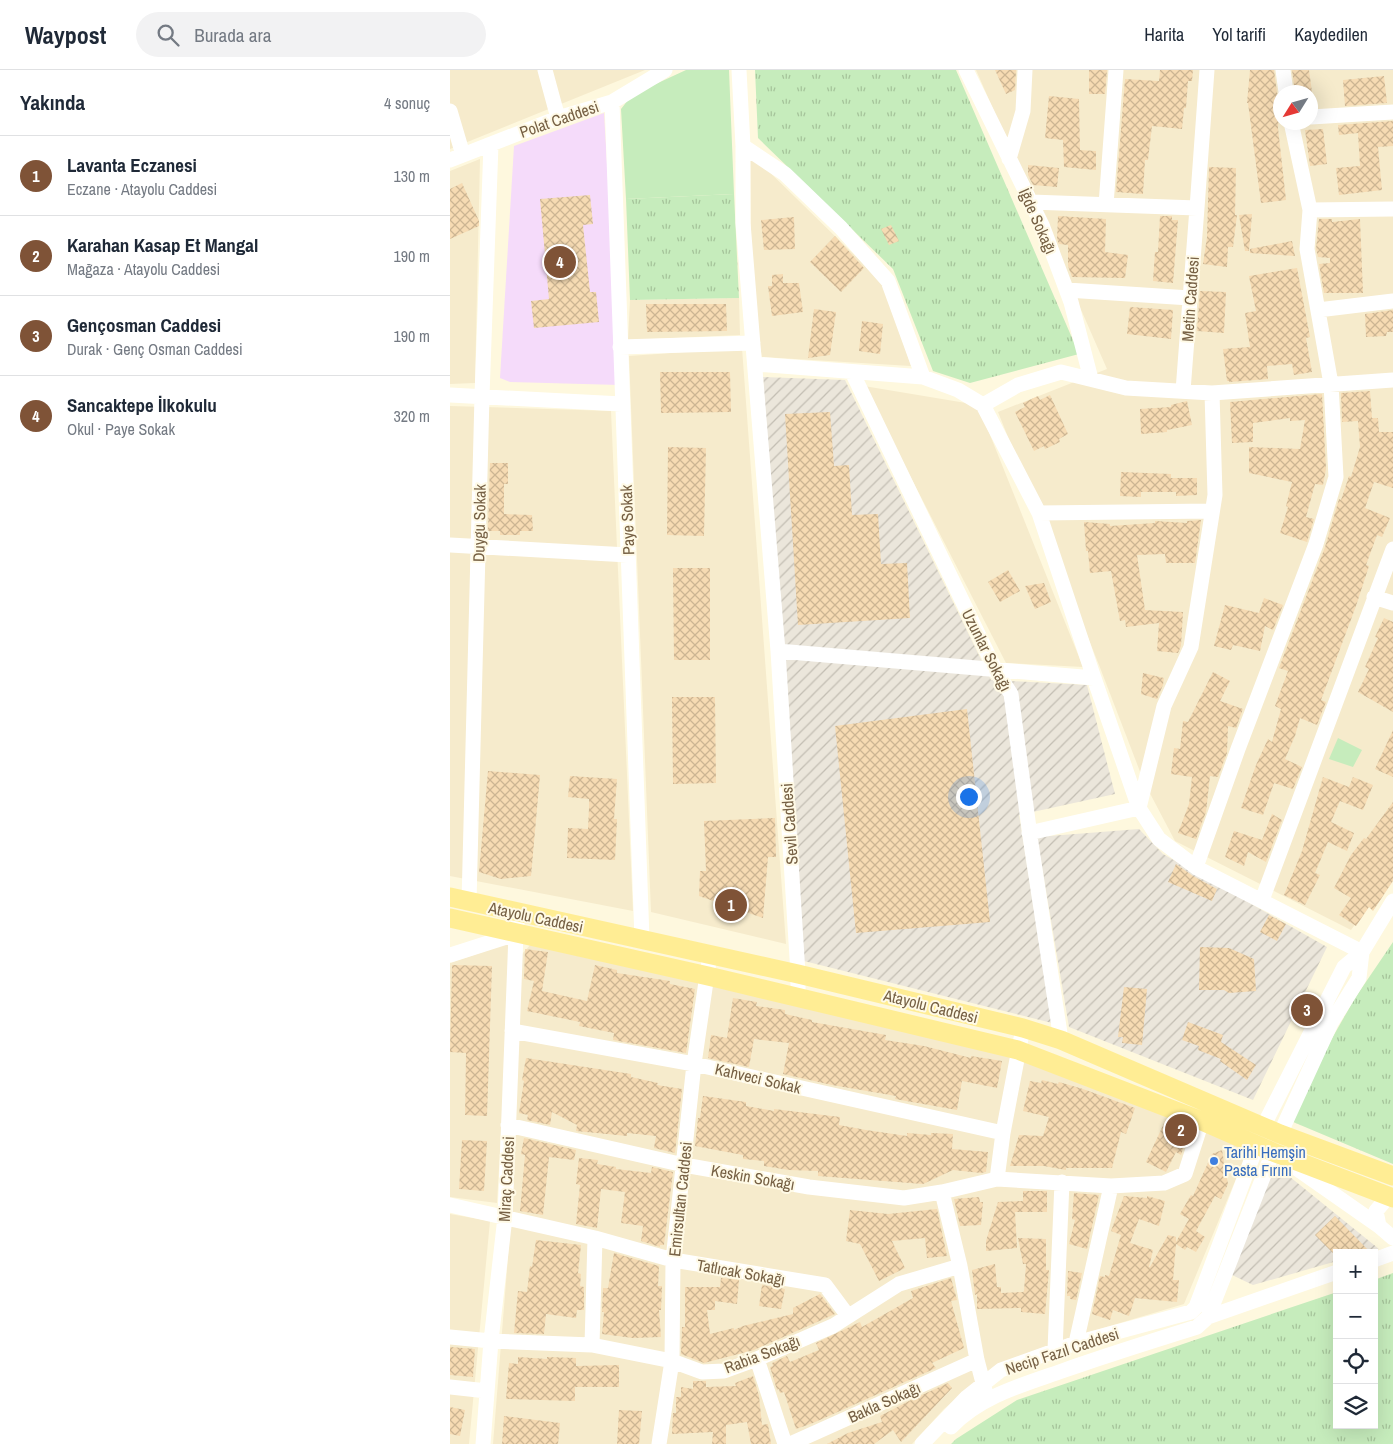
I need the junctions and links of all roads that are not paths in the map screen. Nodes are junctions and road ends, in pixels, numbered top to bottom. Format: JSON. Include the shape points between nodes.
{"nodes":[{"id":1,"x":545,"y":70,"type":"edge"},
{"id":2,"x":664,"y":70,"type":"edge"},
{"id":3,"x":739,"y":70,"type":"edge"},
{"id":4,"x":966,"y":70,"type":"edge"},
{"id":5,"x":1025,"y":70,"type":"edge"},
{"id":6,"x":1116,"y":70,"type":"edge"},
{"id":7,"x":1207,"y":70,"type":"edge"},
{"id":8,"x":1283,"y":70,"type":"edge"},
{"id":9,"x":1285,"y":85,"type":"edge"},
{"id":10,"x":612,"y":102,"type":"junction"},
{"id":11,"x":450,"y":111,"type":"edge"},
{"id":12,"x":1393,"y":112,"type":"edge"},
{"id":13,"x":1318,"y":117,"type":"edge"},
{"id":14,"x":558,"y":118,"type":"junction"},
{"id":15,"x":1293,"y":130,"type":"edge"},
{"id":16,"x":491,"y":144,"type":"junction"},
{"id":17,"x":743,"y":146,"type":"junction"},
{"id":18,"x":456,"y":158,"type":"edge"},
{"id":19,"x":1009,"y":159,"type":"junction"},
{"id":20,"x":1031,"y":202,"type":"junction"},
{"id":21,"x":1106,"y":205,"type":"junction"},
{"id":22,"x":1197,"y":208,"type":"junction"},
{"id":23,"x":1393,"y":209,"type":"edge"},
{"id":24,"x":1310,"y":210,"type":"junction"},
{"id":25,"x":1067,"y":290,"type":"junction"},
{"id":26,"x":1190,"y":298,"type":"junction"},
{"id":27,"x":1393,"y":301,"type":"edge"},
{"id":28,"x":1318,"y":310,"type":"junction"},
{"id":29,"x":753,"y":343,"type":"junction"},
{"id":30,"x":620,"y":347,"type":"junction"},
{"id":31,"x":755,"y":364,"type":"junction"},
{"id":32,"x":852,"y":372,"type":"junction"},
{"id":33,"x":923,"y":377,"type":"junction"},
{"id":34,"x":1091,"y":379,"type":"junction"},
{"id":35,"x":1393,"y":380,"type":"edge"},
{"id":36,"x":1331,"y":384,"type":"junction"},
{"id":37,"x":1183,"y":391,"type":"junction"},
{"id":38,"x":1212,"y":392,"type":"junction"},
{"id":39,"x":450,"y":395,"type":"edge"},
{"id":40,"x":482,"y":396,"type":"junction"},
{"id":41,"x":622,"y":404,"type":"junction"},
{"id":42,"x":983,"y":405,"type":"junction"},
{"id":43,"x":1212,"y":511,"type":"junction"},
{"id":44,"x":1039,"y":513,"type":"junction"},
{"id":45,"x":450,"y":545,"type":"edge"},
{"id":46,"x":478,"y":546,"type":"junction"},
{"id":47,"x":1393,"y":548,"type":"edge"},
{"id":48,"x":628,"y":554,"type":"junction"},
{"id":49,"x":1374,"y":597,"type":"junction"},
{"id":50,"x":1393,"y":603,"type":"edge"},
{"id":51,"x":778,"y":651,"type":"junction"},
{"id":52,"x":996,"y":671,"type":"junction"},
{"id":53,"x":1094,"y":678,"type":"junction"},
{"id":54,"x":1139,"y":808,"type":"junction"},
{"id":55,"x":1029,"y":833,"type":"junction"},
{"id":56,"x":1196,"y":867,"type":"junction"},
{"id":57,"x":450,"y":897,"type":"edge"},
{"id":58,"x":1262,"y":900,"type":"junction"},
{"id":59,"x":1393,"y":901,"type":"edge"},
{"id":60,"x":469,"y":902,"type":"junction"},
{"id":61,"x":518,"y":913,"type":"junction"},
{"id":62,"x":450,"y":918,"type":"edge"},
{"id":63,"x":516,"y":934,"type":"junction"},
{"id":64,"x":642,"y":939,"type":"junction"},
{"id":65,"x":1362,"y":952,"type":"junction"},
{"id":66,"x":710,"y":954,"type":"junction"},
{"id":67,"x":450,"y":955,"type":"edge"},
{"id":68,"x":798,"y":974,"type":"junction"},
{"id":69,"x":708,"y":976,"type":"junction"},
{"id":70,"x":798,"y":997,"type":"junction"},
{"id":71,"x":1023,"y":1028,"type":"junction"},
{"id":72,"x":512,"y":1031,"type":"junction"},
{"id":73,"x":1062,"y":1040,"type":"junction"},
{"id":74,"x":1018,"y":1050,"type":"junction"},
{"id":75,"x":694,"y":1064,"type":"junction"},
{"id":76,"x":1202,"y":1121,"type":"junction"},
{"id":77,"x":508,"y":1125,"type":"junction"},
{"id":78,"x":1272,"y":1130,"type":"junction"},
{"id":79,"x":1003,"y":1133,"type":"junction"},
{"id":80,"x":1265,"y":1148,"type":"junction"},
{"id":81,"x":684,"y":1165,"type":"junction"},
{"id":82,"x":1393,"y":1176,"type":"edge"},
{"id":83,"x":998,"y":1179,"type":"junction"},
{"id":84,"x":1062,"y":1182,"type":"junction"},
{"id":85,"x":1111,"y":1186,"type":"junction"},
{"id":86,"x":942,"y":1192,"type":"junction"},
{"id":87,"x":1391,"y":1197,"type":"edge"},
{"id":88,"x":450,"y":1205,"type":"edge"},
{"id":89,"x":505,"y":1217,"type":"junction"},
{"id":90,"x":1379,"y":1226,"type":"junction"},
{"id":91,"x":595,"y":1238,"type":"junction"},
{"id":92,"x":1393,"y":1238,"type":"edge"},
{"id":93,"x":1393,"y":1253,"type":"edge"},
{"id":94,"x":1378,"y":1259,"type":"edge"},
{"id":95,"x":672,"y":1260,"type":"junction"},
{"id":96,"x":960,"y":1266,"type":"junction"},
{"id":97,"x":1333,"y":1273,"type":"edge"},
{"id":98,"x":1202,"y":1312,"type":"junction"},
{"id":99,"x":848,"y":1316,"type":"junction"},
{"id":100,"x":450,"y":1337,"type":"edge"},
{"id":101,"x":491,"y":1341,"type":"junction"},
{"id":102,"x":1076,"y":1343,"type":"junction"},
{"id":103,"x":592,"y":1345,"type":"junction"},
{"id":104,"x":1055,"y":1350,"type":"junction"},
{"id":105,"x":757,"y":1359,"type":"junction"},
{"id":106,"x":977,"y":1360,"type":"junction"},
{"id":107,"x":672,"y":1361,"type":"junction"},
{"id":108,"x":450,"y":1387,"type":"edge"},
{"id":109,"x":487,"y":1391,"type":"junction"},
{"id":110,"x":985,"y":1391,"type":"junction"},
{"id":111,"x":483,"y":1444,"type":"edge"},
{"id":112,"x":659,"y":1444,"type":"edge"},
{"id":113,"x":785,"y":1444,"type":"edge"},
{"id":114,"x":790,"y":1444,"type":"edge"},
{"id":115,"x":922,"y":1444,"type":"edge"},
{"id":116,"x":934,"y":1444,"type":"edge"}],
"edges":[{"from":1,"to":14,"type":"street"},
{"from":2,"to":10,"type":"street","name":"Polat Caddesi"},
{"from":3,"to":17,"type":"street","name":"Sevil Caddesi"},
{"from":4,"to":19,"type":"street","name":"İğde Sokağı"},
{"from":5,"to":19,"type":"street","via":[[1023,111]]},
{"from":6,"to":21,"type":"street"},
{"from":7,"to":22,"type":"street","name":"Metin Caddesi"},
{"from":8,"to":9,"type":"street"},
{"from":10,"to":14,"type":"street","name":"Polat Caddesi"},
{"from":10,"to":30,"type":"street","name":"Paye Sokak"},
{"from":11,"to":18,"type":"street"},
{"from":12,"to":13,"type":"street"},
{"from":14,"to":16,"type":"street","name":"Polat Caddesi"},
{"from":15,"to":24,"type":"street"},
{"from":16,"to":18,"type":"street","name":"Polat Caddesi"},
{"from":16,"to":40,"type":"street","name":"Duygu Sokak"},
{"from":17,"to":29,"type":"street","name":"Sevil Caddesi","via":[[743,223]]},
{"from":17,"to":33,"type":"street","via":[[785,174],[841,228],[888,280]]},
{"from":19,"to":20,"type":"street","name":"İğde Sokağı"},
{"from":20,"to":21,"type":"street"},
{"from":20,"to":25,"type":"street","name":"İğde Sokağı"},
{"from":21,"to":22,"type":"street"},
{"from":22,"to":26,"type":"street","name":"Metin Caddesi"},
{"from":23,"to":24,"type":"street"},
{"from":24,"to":28,"type":"street","via":[[1307,249]]},
{"from":25,"to":26,"type":"street"},
{"from":25,"to":34,"type":"street","name":"İğde Sokağı"},
{"from":26,"to":37,"type":"street","name":"Metin Caddesi"},
{"from":27,"to":28,"type":"street"},
{"from":28,"to":36,"type":"street"},
{"from":29,"to":30,"type":"street"},
{"from":29,"to":31,"type":"street","name":"Sevil Caddesi"},
{"from":30,"to":41,"type":"street","name":"Paye Sokak"},
{"from":31,"to":32,"type":"street"},
{"from":31,"to":51,"type":"street","name":"Sevil Caddesi"},
{"from":32,"to":33,"type":"street"},
{"from":32,"to":52,"type":"street","name":"Uzunlar Sokağı"},
{"from":33,"to":42,"type":"street","via":[[958,390]]},
{"from":34,"to":37,"type":"street","via":[[1126,388]]},
{"from":34,"to":42,"type":"street","via":[[1061,372],[1018,384]]},
{"from":35,"to":36,"type":"street"},
{"from":36,"to":38,"type":"street"},
{"from":36,"to":56,"type":"street","via":[[1336,477],[1316,544]]},
{"from":37,"to":38,"type":"street"},
{"from":38,"to":43,"type":"street","via":[[1215,495]]},
{"from":39,"to":40,"type":"street"},
{"from":40,"to":41,"type":"street"},
{"from":40,"to":46,"type":"street","name":"Duygu Sokak"},
{"from":41,"to":48,"type":"street","name":"Paye Sokak"},
{"from":42,"to":44,"type":"street"},
{"from":43,"to":44,"type":"street"},
{"from":43,"to":54,"type":"street","via":[[1191,647],[1164,706]]},
{"from":44,"to":53,"type":"street"},
{"from":45,"to":46,"type":"street"},
{"from":46,"to":48,"type":"street"},
{"from":46,"to":60,"type":"street","name":"Duygu Sokak"},
{"from":47,"to":49,"type":"street"},
{"from":48,"to":64,"type":"street","name":"Paye Sokak"},
{"from":49,"to":50,"type":"street"},
{"from":49,"to":58,"type":"street"},
{"from":51,"to":52,"type":"street"},
{"from":51,"to":68,"type":"street","name":"Sevil Caddesi"},
{"from":52,"to":53,"type":"street"},
{"from":52,"to":55,"type":"street","name":"Uzunlar Sokağı","via":[[1011,694]]},
{"from":53,"to":54,"type":"street"},
{"from":54,"to":55,"type":"street"},
{"from":54,"to":56,"type":"street","via":[[1159,839]]},
{"from":55,"to":73,"type":"street","name":"Uzunlar Sokağı"},
{"from":56,"to":58,"type":"street"},
{"from":57,"to":60,"type":"main road","name":"Atayolu Caddesi"},
{"from":58,"to":65,"type":"street"},
{"from":59,"to":65,"type":"street"},
{"from":60,"to":61,"type":"main road","name":"Atayolu Caddesi"},
{"from":61,"to":63,"type":"street","name":"Miraç Caddesi"},
{"from":61,"to":64,"type":"main road","name":"Atayolu Caddesi"},
{"from":62,"to":63,"type":"main road","name":"Atayolu Caddesi"},
{"from":63,"to":67,"type":"street"},
{"from":63,"to":69,"type":"main road","name":"Atayolu Caddesi"},
{"from":63,"to":72,"type":"street","name":"Miraç Caddesi"},
{"from":64,"to":66,"type":"main road","name":"Atayolu Caddesi"},
{"from":65,"to":78,"type":"street","via":[[1344,967]]},
{"from":66,"to":68,"type":"main road","name":"Atayolu Caddesi"},
{"from":66,"to":69,"type":"street","name":"Emirsultan Caddesi"},
{"from":68,"to":70,"type":"street","name":"Sevil Caddesi"},
{"from":68,"to":71,"type":"main road","name":"Atayolu Caddesi"},
{"from":69,"to":70,"type":"main road","name":"Atayolu Caddesi"},
{"from":69,"to":75,"type":"street","name":"Emirsultan Caddesi"},
{"from":70,"to":74,"type":"main road","name":"Atayolu Caddesi"},
{"from":71,"to":73,"type":"main road","name":"Atayolu Caddesi"},
{"from":71,"to":74,"type":"street"},
{"from":72,"to":75,"type":"street","name":"Kahveci Sokak"},
{"from":72,"to":77,"type":"street","name":"Miraç Caddesi"},
{"from":73,"to":78,"type":"main road","name":"Atayolu Caddesi"},
{"from":74,"to":76,"type":"main road","name":"Atayolu Caddesi"},
{"from":74,"to":79,"type":"street"},
{"from":75,"to":79,"type":"street","name":"Kahveci Sokak"},
{"from":75,"to":81,"type":"street","name":"Emirsultan Caddesi"},
{"from":76,"to":80,"type":"main road","name":"Atayolu Caddesi"},
{"from":76,"to":85,"type":"street","name":"Keskin Sokağı","via":[[1185,1174],[1164,1183]]},
{"from":77,"to":81,"type":"street","name":"Keskin Sokağı"},
{"from":77,"to":89,"type":"street","name":"Miraç Caddesi"},
{"from":78,"to":80,"type":"main road"},
{"from":78,"to":82,"type":"main road","name":"Atayolu Caddesi"},
{"from":79,"to":83,"type":"street"},
{"from":80,"to":87,"type":"main road","name":"Atayolu Caddesi"},
{"from":80,"to":90,"type":"street"},
{"from":80,"to":98,"type":"street"},
{"from":81,"to":86,"type":"street","name":"Keskin Sokağı","via":[[809,1187],[904,1198]]},
{"from":81,"to":95,"type":"street","name":"Emirsultan Caddesi"},
{"from":83,"to":84,"type":"street","name":"Keskin Sokağı"},
{"from":83,"to":86,"type":"street","name":"Keskin Sokağı"},
{"from":84,"to":85,"type":"street","name":"Keskin Sokağı"},
{"from":84,"to":104,"type":"street"},
{"from":85,"to":102,"type":"street"},
{"from":86,"to":96,"type":"street"},
{"from":87,"to":90,"type":"street","via":[[1376,1211]]},
{"from":88,"to":89,"type":"street","name":"Tatlıcak Sokağı"},
{"from":89,"to":91,"type":"street","name":"Tatlıcak Sokağı"},
{"from":89,"to":101,"type":"street","name":"Miraç Caddesi"},
{"from":90,"to":92,"type":"street"},
{"from":91,"to":95,"type":"street","name":"Tatlıcak Sokağı"},
{"from":91,"to":103,"type":"street"},
{"from":93,"to":94,"type":"street"},
{"from":95,"to":99,"type":"street","name":"Tatlıcak Sokağı","via":[[824,1285]]},
{"from":95,"to":107,"type":"street","name":"Emirsultan Caddesi"},
{"from":96,"to":99,"type":"street","name":"Rabia Sokağı","via":[[899,1284]]},
{"from":96,"to":106,"type":"street"},
{"from":97,"to":98,"type":"street","name":"Necip Fazıl Caddesi"},
{"from":98,"to":102,"type":"street","name":"Necip Fazıl Caddesi","via":[[1191,1312]]},
{"from":98,"to":110,"type":"street","name":"Necip Fazıl Caddesi","via":[[1196,1327]]},
{"from":99,"to":105,"type":"street","name":"Rabia Sokağı"},
{"from":100,"to":101,"type":"street","name":"Rabia Sokağı"},
{"from":101,"to":103,"type":"street","name":"Rabia Sokağı"},
{"from":101,"to":109,"type":"street","name":"Miraç Caddesi"},
{"from":102,"to":104,"type":"street","name":"Necip Fazıl Caddesi"},
{"from":103,"to":107,"type":"street","name":"Rabia Sokağı"},
{"from":104,"to":110,"type":"street","name":"Necip Fazıl Caddesi","via":[[1001,1370]]},
{"from":105,"to":107,"type":"street","name":"Rabia Sokağı","via":[[724,1371],[702,1372]]},
{"from":105,"to":113,"type":"street"},
{"from":106,"to":110,"type":"street"},
{"from":106,"to":114,"type":"street","name":"Bakla Sokağı"},
{"from":107,"to":112,"type":"street","name":"Emirsultan Caddesi"},
{"from":108,"to":109,"type":"street"},
{"from":109,"to":111,"type":"street","name":"Miraç Caddesi"},
{"from":110,"to":115,"type":"street","name":"Necip Fazıl Caddesi","via":[[966,1397]]},
{"from":110,"to":116,"type":"street","name":"Necip Fazıl Caddesi"}]}
